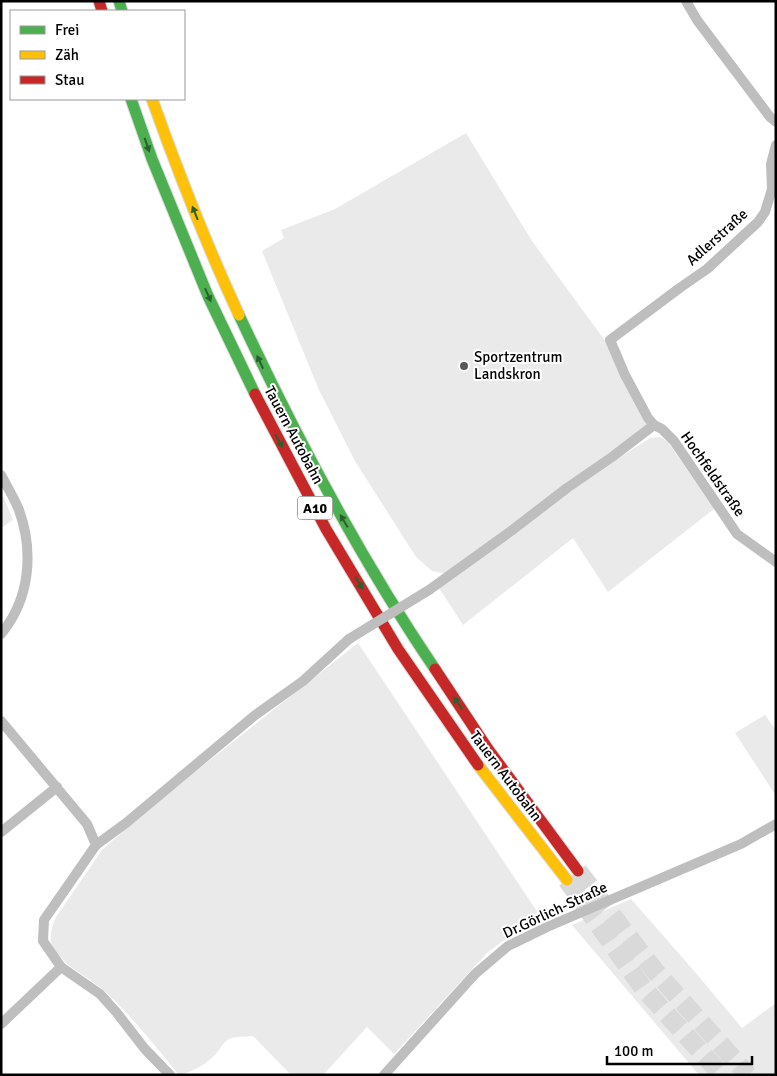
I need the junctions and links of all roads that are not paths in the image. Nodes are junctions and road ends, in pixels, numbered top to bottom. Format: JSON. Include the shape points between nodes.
{"nodes":[{"id":1,"x":686,"y":1,"type":"edge"},
{"id":2,"x":131,"y":100,"type":"edge"},
{"id":3,"x":152,"y":100,"type":"edge"},
{"id":4,"x":776,"y":122,"type":"edge"},
{"id":5,"x":776,"y":145,"type":"edge"},
{"id":6,"x":610,"y":340,"type":"joint"},
{"id":7,"x":654,"y":425,"type":"junction"},
{"id":8,"x":1,"y":475,"type":"edge"},
{"id":9,"x":776,"y":562,"type":"edge"},
{"id":10,"x":1,"y":634,"type":"edge"},
{"id":11,"x":1,"y":721,"type":"edge"},
{"id":12,"x":57,"y":787,"type":"junction"},
{"id":13,"x":776,"y":824,"type":"edge"},
{"id":14,"x":1,"y":832,"type":"edge"},
{"id":15,"x":96,"y":845,"type":"junction"},
{"id":16,"x":578,"y":871,"type":"tunnel mouth"},
{"id":17,"x":566,"y":880,"type":"tunnel mouth"},
{"id":18,"x":61,"y":967,"type":"junction"},
{"id":19,"x":1,"y":1024,"type":"edge"},
{"id":20,"x":170,"y":1075,"type":"edge"},
{"id":21,"x":384,"y":1075,"type":"edge"}],
"edges":[{"from":1,"to":4,"type":"street"},
{"from":2,"to":17,"type":"highway","name":"Tauern Autobahn","number":"A10","one_way":true,"via":[[208,296],[264,414],[326,529],[398,649],[479,767]]},
{"from":16,"to":3,"type":"highway","name":"Tauern Autobahn","number":"A10","one_way":true,"via":[[488,749],[418,643],[336,508],[276,395],[222,279]]},
{"from":5,"to":6,"type":"street","name":"Adlerstraße","via":[[771,164],[772,188],[765,212],[758,222],[707,269]]},
{"from":6,"to":7,"type":"street","name":"Hochfeldstraße","via":[[625,375]]},
{"from":7,"to":9,"type":"street","name":"Hochfeldstraße","via":[[674,440],[737,534]]},
{"from":7,"to":15,"type":"street","bridge":true,"via":[[429,590],[348,639],[303,680]]},
{"from":8,"to":10,"type":"street","via":[[19,510],[28,554],[27,580],[20,604]]},
{"from":11,"to":12,"type":"street"},
{"from":12,"to":14,"type":"street"},
{"from":12,"to":15,"type":"street","via":[[87,824]]},
{"from":13,"to":21,"type":"street","name":"Dr.Görlich-Straße","via":[[741,844],[508,946],[475,974]]},
{"from":15,"to":18,"type":"street","via":[[44,920],[43,941]]},
{"from":18,"to":19,"type":"street"},
{"from":18,"to":20,"type":"street","via":[[100,994]]}]}
